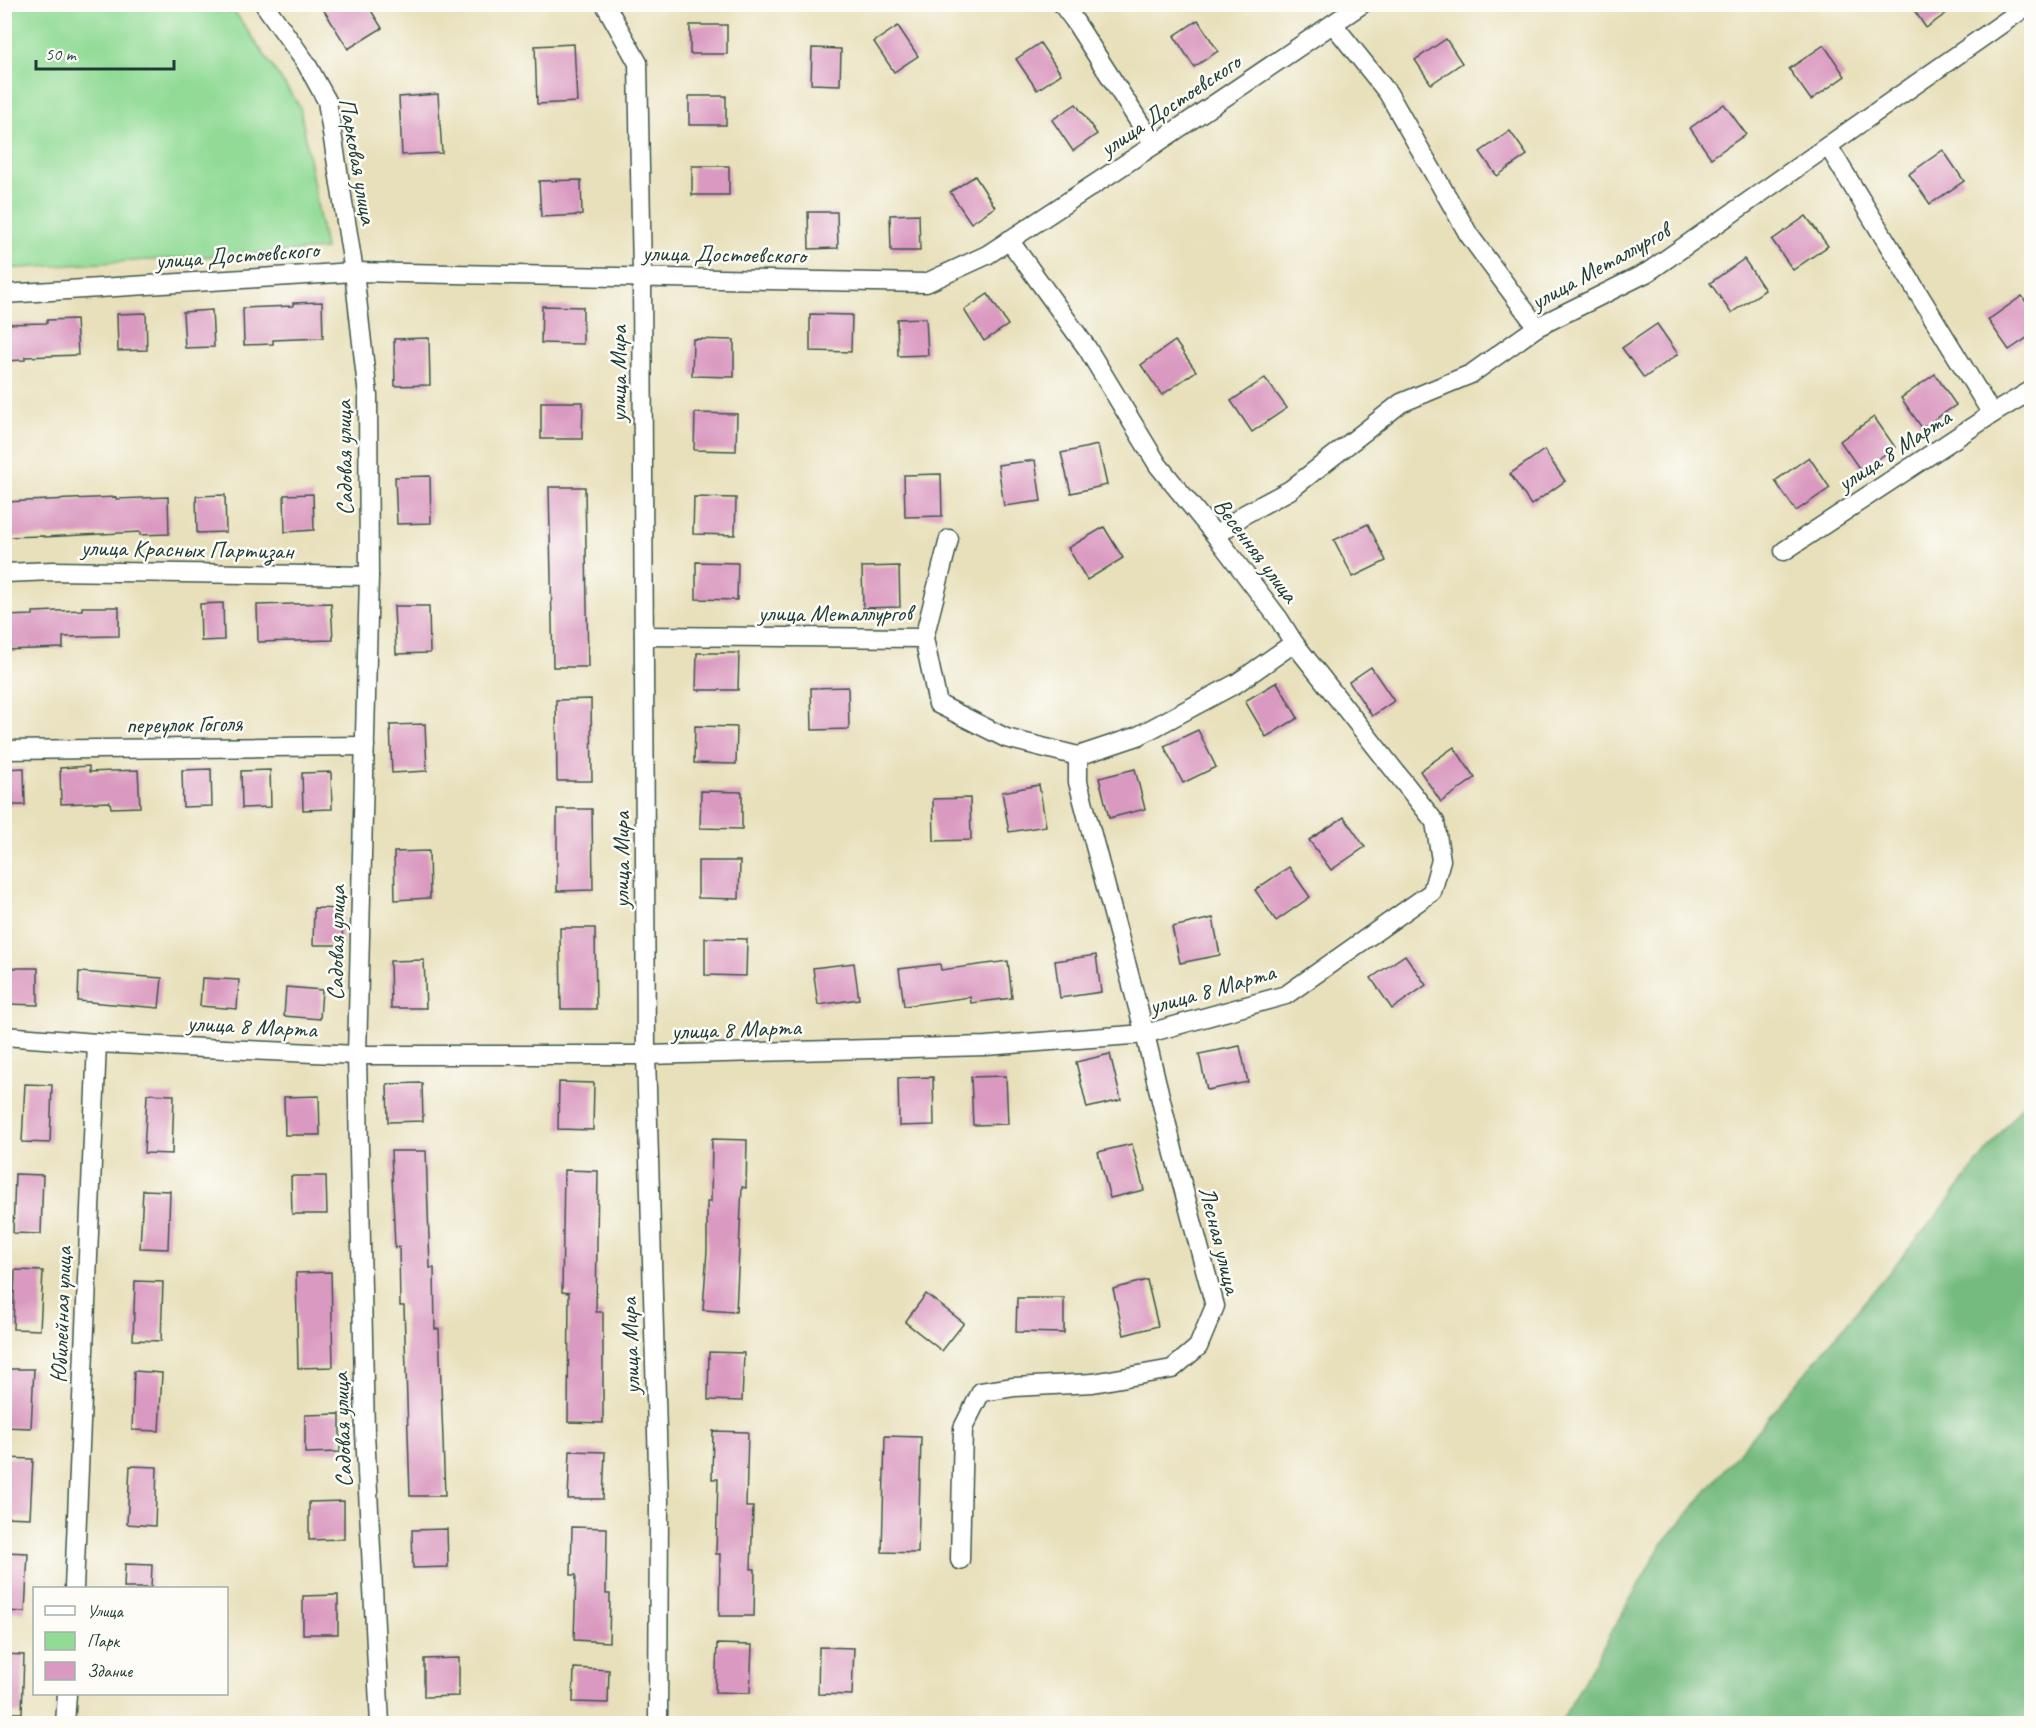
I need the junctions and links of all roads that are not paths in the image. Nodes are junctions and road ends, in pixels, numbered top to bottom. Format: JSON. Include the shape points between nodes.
{"nodes":[{"id":1,"x":264,"y":4,"type":"edge"},
{"id":2,"x":1062,"y":4,"type":"edge"},
{"id":3,"x":1362,"y":4,"type":"edge"},
{"id":4,"x":2030,"y":4,"type":"edge"},
{"id":5,"x":607,"y":5,"type":"edge"},
{"id":6,"x":1333,"y":24,"type":"junction"},
{"id":7,"x":1154,"y":145,"type":"junction"},
{"id":8,"x":1828,"y":146,"type":"junction"},
{"id":9,"x":1009,"y":240,"type":"junction"},
{"id":10,"x":354,"y":272,"type":"junction"},
{"id":11,"x":642,"y":276,"type":"junction"},
{"id":12,"x":4,"y":294,"type":"edge"},
{"id":13,"x":1537,"y":327,"type":"junction"},
{"id":14,"x":2031,"y":390,"type":"edge"},
{"id":15,"x":1992,"y":414,"type":"junction"},
{"id":16,"x":1216,"y":536,"type":"junction"},
{"id":17,"x":949,"y":539,"type":"dead end"},
{"id":18,"x":1784,"y":551,"type":"dead end"},
{"id":19,"x":4,"y":573,"type":"edge"},
{"id":20,"x":369,"y":576,"type":"junction"},
{"id":21,"x":644,"y":636,"type":"junction"},
{"id":22,"x":924,"y":638,"type":"junction"},
{"id":23,"x":1293,"y":644,"type":"junction"},
{"id":24,"x":365,"y":746,"type":"junction"},
{"id":25,"x":4,"y":750,"type":"edge"},
{"id":26,"x":1078,"y":756,"type":"junction"},
{"id":27,"x":1432,"y":892,"type":"joint"},
{"id":28,"x":1145,"y":1034,"type":"junction"},
{"id":29,"x":4,"y":1036,"type":"edge"},
{"id":30,"x":97,"y":1043,"type":"junction"},
{"id":31,"x":357,"y":1055,"type":"junction"},
{"id":32,"x":646,"y":1055,"type":"junction"},
{"id":33,"x":960,"y":1560,"type":"dead end"},
{"id":34,"x":74,"y":1587,"type":"edge"},
{"id":35,"x":67,"y":1695,"type":"edge"},
{"id":36,"x":65,"y":1724,"type":"edge"},
{"id":37,"x":380,"y":1724,"type":"edge"},
{"id":38,"x":658,"y":1724,"type":"edge"}],
"edges":[{"from":1,"to":10,"type":"street","name":"Парковая улица","via":[[306,63],[327,101]]},
{"from":2,"to":7,"type":"street"},
{"from":3,"to":6,"type":"street","name":"улица Достоевского"},
{"from":4,"to":8,"type":"street","name":"улица Металлургов"},
{"from":5,"to":11,"type":"street","name":"улица Мира","via":[[638,63]]},
{"from":6,"to":7,"type":"street","name":"улица Достоевского"},
{"from":6,"to":13,"type":"street","via":[[1388,93],[1468,235]]},
{"from":7,"to":9,"type":"street","name":"улица Достоевского"},
{"from":8,"to":13,"type":"street","name":"улица Металлургов","via":[[1648,272]]},
{"from":8,"to":15,"type":"street"},
{"from":9,"to":11,"type":"street","name":"улица Достоевского","via":[[987,255],[926,282]]},
{"from":9,"to":16,"type":"street","name":"Весенняя улица","via":[[1087,348],[1158,465]]},
{"from":10,"to":11,"type":"street","name":"улица Достоевского"},
{"from":10,"to":12,"type":"street","name":"улица Достоевского"},
{"from":10,"to":20,"type":"street","name":"Садовая улица","via":[[368,396]]},
{"from":11,"to":21,"type":"street","name":"улица Мира"},
{"from":13,"to":16,"type":"street","name":"улица Металлургов","via":[[1471,374],[1401,403],[1290,490],[1245,514]]},
{"from":14,"to":15,"type":"street","name":"улица 8 Марта"},
{"from":15,"to":18,"type":"street","name":"улица 8 Марта"},
{"from":16,"to":23,"type":"street","name":"Весенняя улица","via":[[1279,619]]},
{"from":17,"to":22,"type":"street"},
{"from":19,"to":20,"type":"street","name":"улица Красных Партизан"},
{"from":20,"to":24,"type":"street","name":"Садовая улица"},
{"from":21,"to":22,"type":"street","name":"улица Металлургов"},
{"from":21,"to":32,"type":"street","name":"улица Мира"},
{"from":22,"to":26,"type":"street","name":"улица Металлургов","via":[[938,704],[1006,738]]},
{"from":23,"to":26,"type":"street","via":[[1237,683],[1138,736]]},
{"from":23,"to":27,"type":"street","name":"Весенняя улица","via":[[1435,822],[1441,860]]},
{"from":24,"to":25,"type":"street","name":"переулок Гоголя"},
{"from":24,"to":31,"type":"street","name":"Садовая улица"},
{"from":26,"to":28,"type":"street","name":"Лесная улица","via":[[1078,782]]},
{"from":27,"to":28,"type":"street","name":"улица 8 Марта","via":[[1286,995]]},
{"from":28,"to":32,"type":"street","name":"улица 8 Марта","via":[[987,1046]]},
{"from":28,"to":33,"type":"street","name":"Лесная улица","via":[[1215,1306],[1198,1347],[1172,1369],[1093,1383],[981,1392],[963,1428]]},
{"from":29,"to":30,"type":"street","name":"улица 8 Марта"},
{"from":30,"to":31,"type":"street","name":"улица 8 Марта"},
{"from":30,"to":34,"type":"street","name":"Юбилейная улица"},
{"from":31,"to":32,"type":"street","name":"улица 8 Марта"},
{"from":31,"to":37,"type":"street","name":"Садовая улица","via":[[365,1433]]},
{"from":32,"to":38,"type":"street","name":"улица Мира","via":[[658,1501]]},
{"from":35,"to":36,"type":"street"}]}
